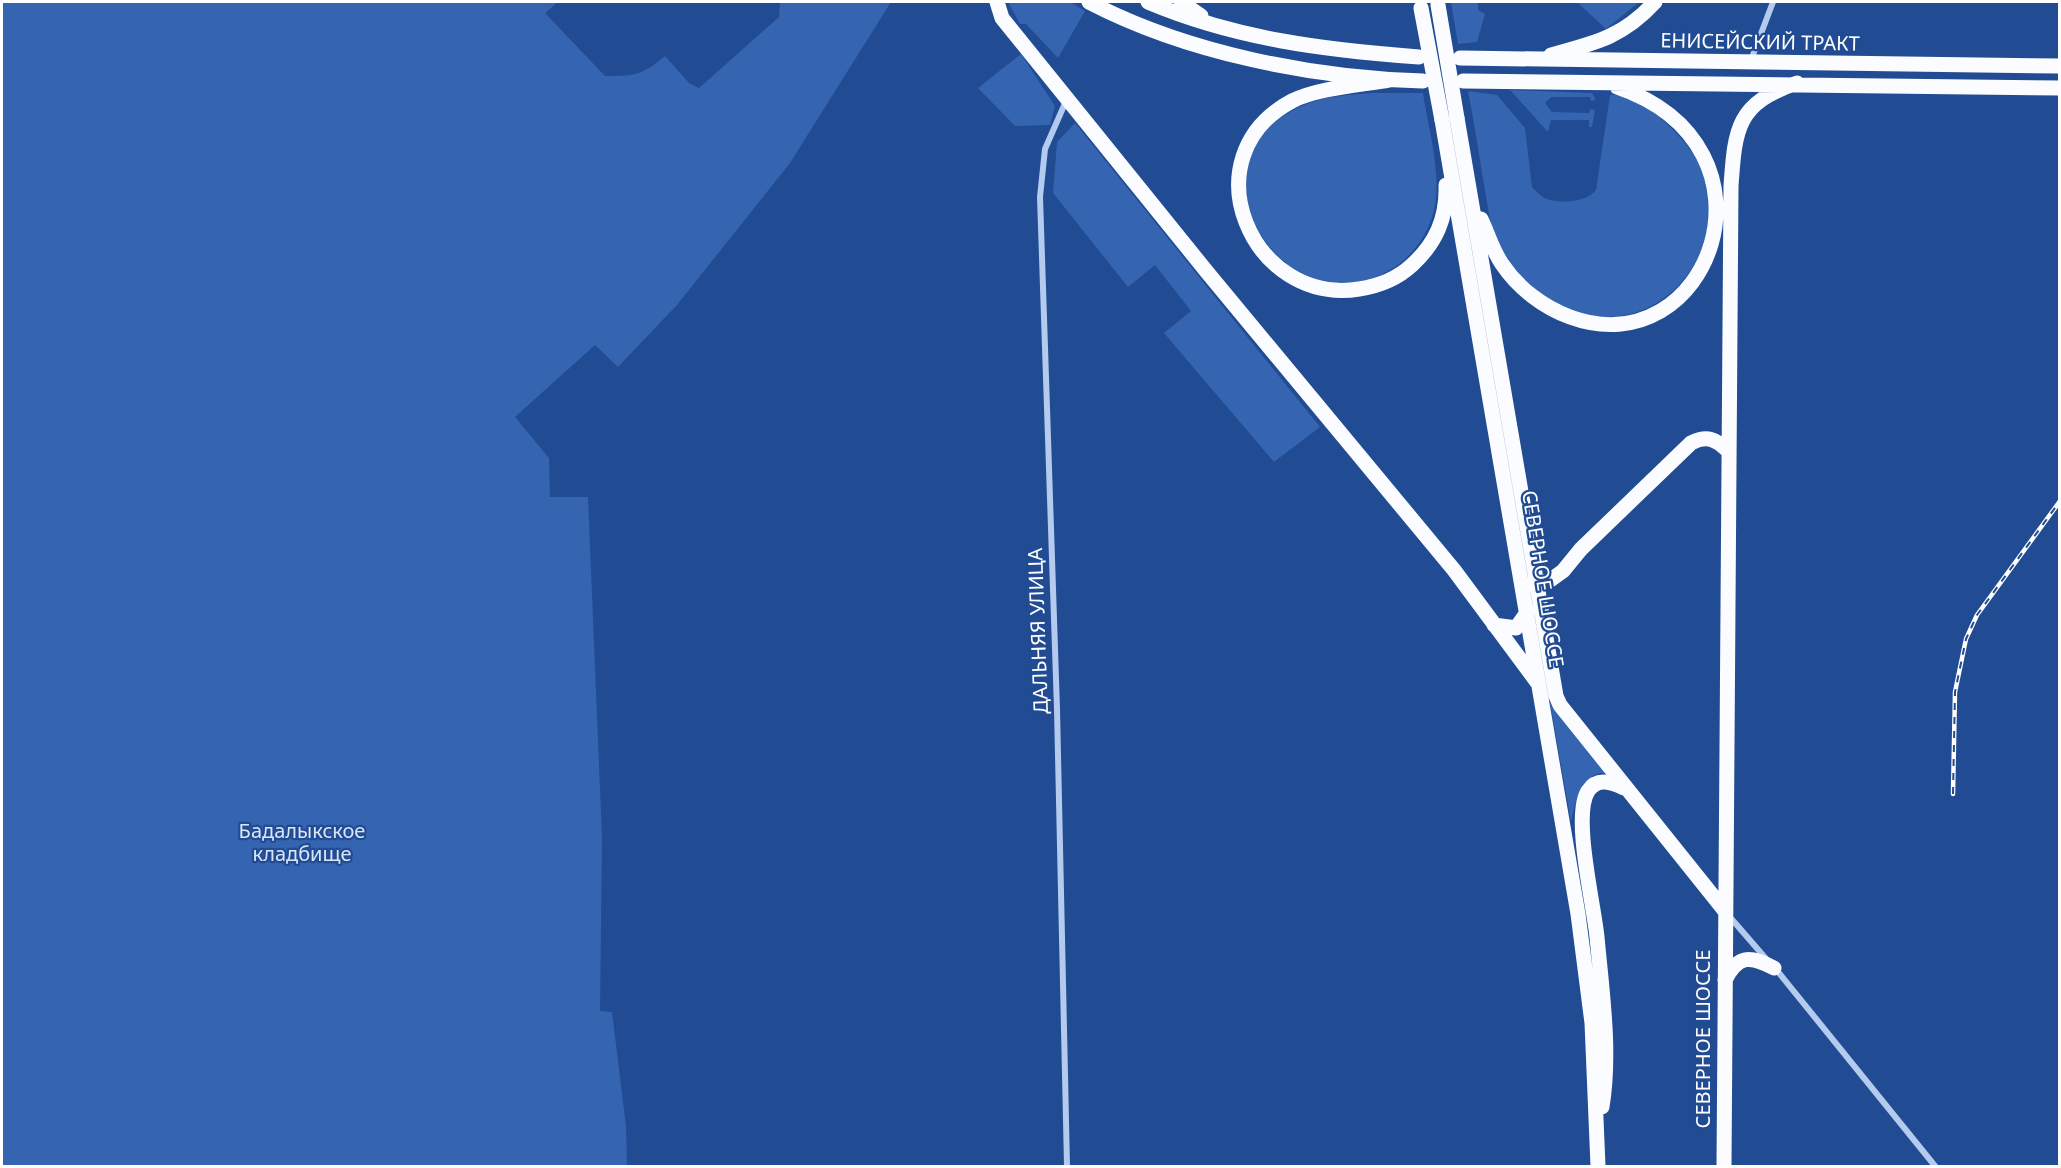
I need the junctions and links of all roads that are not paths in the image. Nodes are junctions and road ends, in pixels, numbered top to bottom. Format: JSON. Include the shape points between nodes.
{"nodes":[{"id":1,"x":998,"y":2,"type":"edge"},
{"id":2,"x":1089,"y":2,"type":"edge"},
{"id":3,"x":1148,"y":2,"type":"edge"},
{"id":4,"x":1181,"y":2,"type":"edge"},
{"id":5,"x":1655,"y":2,"type":"edge"},
{"id":6,"x":1773,"y":2,"type":"edge"},
{"id":7,"x":1438,"y":3,"type":"edge"},
{"id":8,"x":1420,"y":5,"type":"edge"},
{"id":9,"x":1222,"y":28,"type":"junction"},
{"id":10,"x":1419,"y":57,"type":"dead end"},
{"id":11,"x":1460,"y":58,"type":"dead end"},
{"id":12,"x":1533,"y":59,"type":"junction"},
{"id":13,"x":1749,"y":63,"type":"junction"},
{"id":14,"x":2060,"y":66,"type":"edge"},
{"id":15,"x":1389,"y":80,"type":"junction"},
{"id":16,"x":1423,"y":81,"type":"dead end"},
{"id":17,"x":1463,"y":81,"type":"dead end"},
{"id":18,"x":1606,"y":83,"type":"junction"},
{"id":19,"x":1797,"y":83,"type":"junction"},
{"id":20,"x":2060,"y":88,"type":"edge"},
{"id":21,"x":1067,"y":100,"type":"junction"},
{"id":22,"x":1448,"y":124,"type":"junction"},
{"id":23,"x":1472,"y":200,"type":"junction"},
{"id":24,"x":1728,"y":451,"type":"junction"},
{"id":25,"x":1581,"y":549,"type":"junction"},
{"id":26,"x":1533,"y":555,"type":"junction"},
{"id":27,"x":1531,"y":584,"type":"junction"},
{"id":28,"x":1528,"y":611,"type":"junction"},
{"id":29,"x":1494,"y":624,"type":"junction"},
{"id":30,"x":1539,"y":684,"type":"junction"},
{"id":31,"x":1627,"y":789,"type":"junction"},
{"id":32,"x":1725,"y":911,"type":"junction"},
{"id":33,"x":1774,"y":968,"type":"junction"},
{"id":34,"x":1724,"y":983,"type":"junction"},
{"id":35,"x":1597,"y":1139,"type":"junction"},
{"id":36,"x":1067,"y":1167,"type":"edge"},
{"id":37,"x":1598,"y":1167,"type":"edge"},
{"id":38,"x":1724,"y":1167,"type":"edge"},
{"id":39,"x":1935,"y":1167,"type":"edge"}],
"edges":[{"from":1,"to":21,"type":"main road","via":[[1002,18]]},
{"from":2,"to":15,"type":"main road","via":[[1160,32],[1261,62]]},
{"from":3,"to":9,"type":"main road"},
{"from":4,"to":9,"type":"main road"},
{"from":5,"to":12,"type":"main road","via":[[1639,20],[1617,34]]},
{"from":6,"to":13,"type":"street"},
{"from":7,"to":22,"type":"main road","name":"СЕВЕРНОЕ ШОССЕ","bridge":true},
{"from":8,"to":22,"type":"main road","name":"СЕВЕРНОЕ ШОССЕ","bridge":true},
{"from":9,"to":10,"type":"main road","via":[[1330,51]]},
{"from":11,"to":12,"type":"main road","name":"ЕНИСЕЙСКИЙ ТРАКТ"},
{"from":12,"to":13,"type":"main road","name":"ЕНИСЕЙСКИЙ ТРАКТ"},
{"from":13,"to":14,"type":"main road","name":"ЕНИСЕЙСКИЙ ТРАКТ"},
{"from":15,"to":16,"type":"main road"},
{"from":15,"to":22,"type":"main road","via":[[1294,100],[1266,121],[1245,150],[1238,172],[1237,195],[1245,220],[1267,255],[1284,272],[1305,285],[1347,291],[1388,281],[1426,253],[1443,221],[1447,203]]},
{"from":17,"to":18,"type":"main road","name":"ЕНИСЕЙСКИЙ ТРАКТ"},
{"from":18,"to":19,"type":"main road","name":"ЕНИСЕЙСКИЙ ТРАКТ"},
{"from":18,"to":23,"type":"main road","via":[[1639,94],[1663,110],[1698,145],[1709,163],[1717,203],[1715,228],[1700,271],[1669,304],[1643,319],[1615,324],[1589,324],[1561,314],[1518,285],[1502,264]]},
{"from":19,"to":20,"type":"main road","name":"ЕНИСЕЙСКИЙ ТРАКТ"},
{"from":19,"to":24,"type":"main road","name":"СЕВЕРНОЕ ШОССЕ","via":[[1762,97],[1743,120],[1734,146]]},
{"from":21,"to":29,"type":"main road","via":[[1390,490]]},
{"from":21,"to":36,"type":"street","name":"ДАЛЬНЯЯ УЛИЦА","via":[[1045,149],[1040,197]]},
{"from":22,"to":23,"type":"main road","name":"СЕВЕРНОЕ ШОССЕ"},
{"from":22,"to":27,"type":"main road","name":"СЕВЕРНОЕ ШОССЕ"},
{"from":23,"to":26,"type":"main road","name":"СЕВЕРНОЕ ШОССЕ"},
{"from":24,"to":25,"type":"main road","via":[[1710,438],[1691,443]]},
{"from":24,"to":32,"type":"main road","name":"СЕВЕРНОЕ ШОССЕ"},
{"from":25,"to":26,"type":"main road","via":[[1556,565],[1547,565]]},
{"from":25,"to":27,"type":"main road","via":[[1563,571],[1548,581]]},
{"from":26,"to":27,"type":"main road","name":"СЕВЕРНОЕ ШОССЕ"},
{"from":27,"to":28,"type":"main road","name":"СЕВЕРНОЕ ШОССЕ"},
{"from":27,"to":31,"type":"main road","name":"СЕВЕРНОЕ ШОССЕ","via":[[1560,705]]},
{"from":28,"to":29,"type":"main road","via":[[1516,628]]},
{"from":28,"to":30,"type":"main road","name":"СЕВЕРНОЕ ШОССЕ"},
{"from":29,"to":30,"type":"main road"},
{"from":30,"to":35,"type":"main road","name":"СЕВЕРНОЕ ШОССЕ","via":[[1578,914],[1592,1023]]},
{"from":31,"to":32,"type":"main road","name":"СЕВЕРНОЕ ШОССЕ"},
{"from":31,"to":35,"type":"main road","via":[[1604,781],[1596,783],[1588,791],[1581,818],[1604,1028],[1605,1087]]},
{"from":32,"to":33,"type":"street"},
{"from":32,"to":34,"type":"main road","name":"СЕВЕРНОЕ ШОССЕ"},
{"from":33,"to":34,"type":"main road","via":[[1746,959],[1732,966]]},
{"from":33,"to":39,"type":"street"},
{"from":34,"to":38,"type":"main road","name":"СЕВЕРНОЕ ШОССЕ"},
{"from":35,"to":37,"type":"main road","name":"СЕВЕРНОЕ ШОССЕ"}]}
